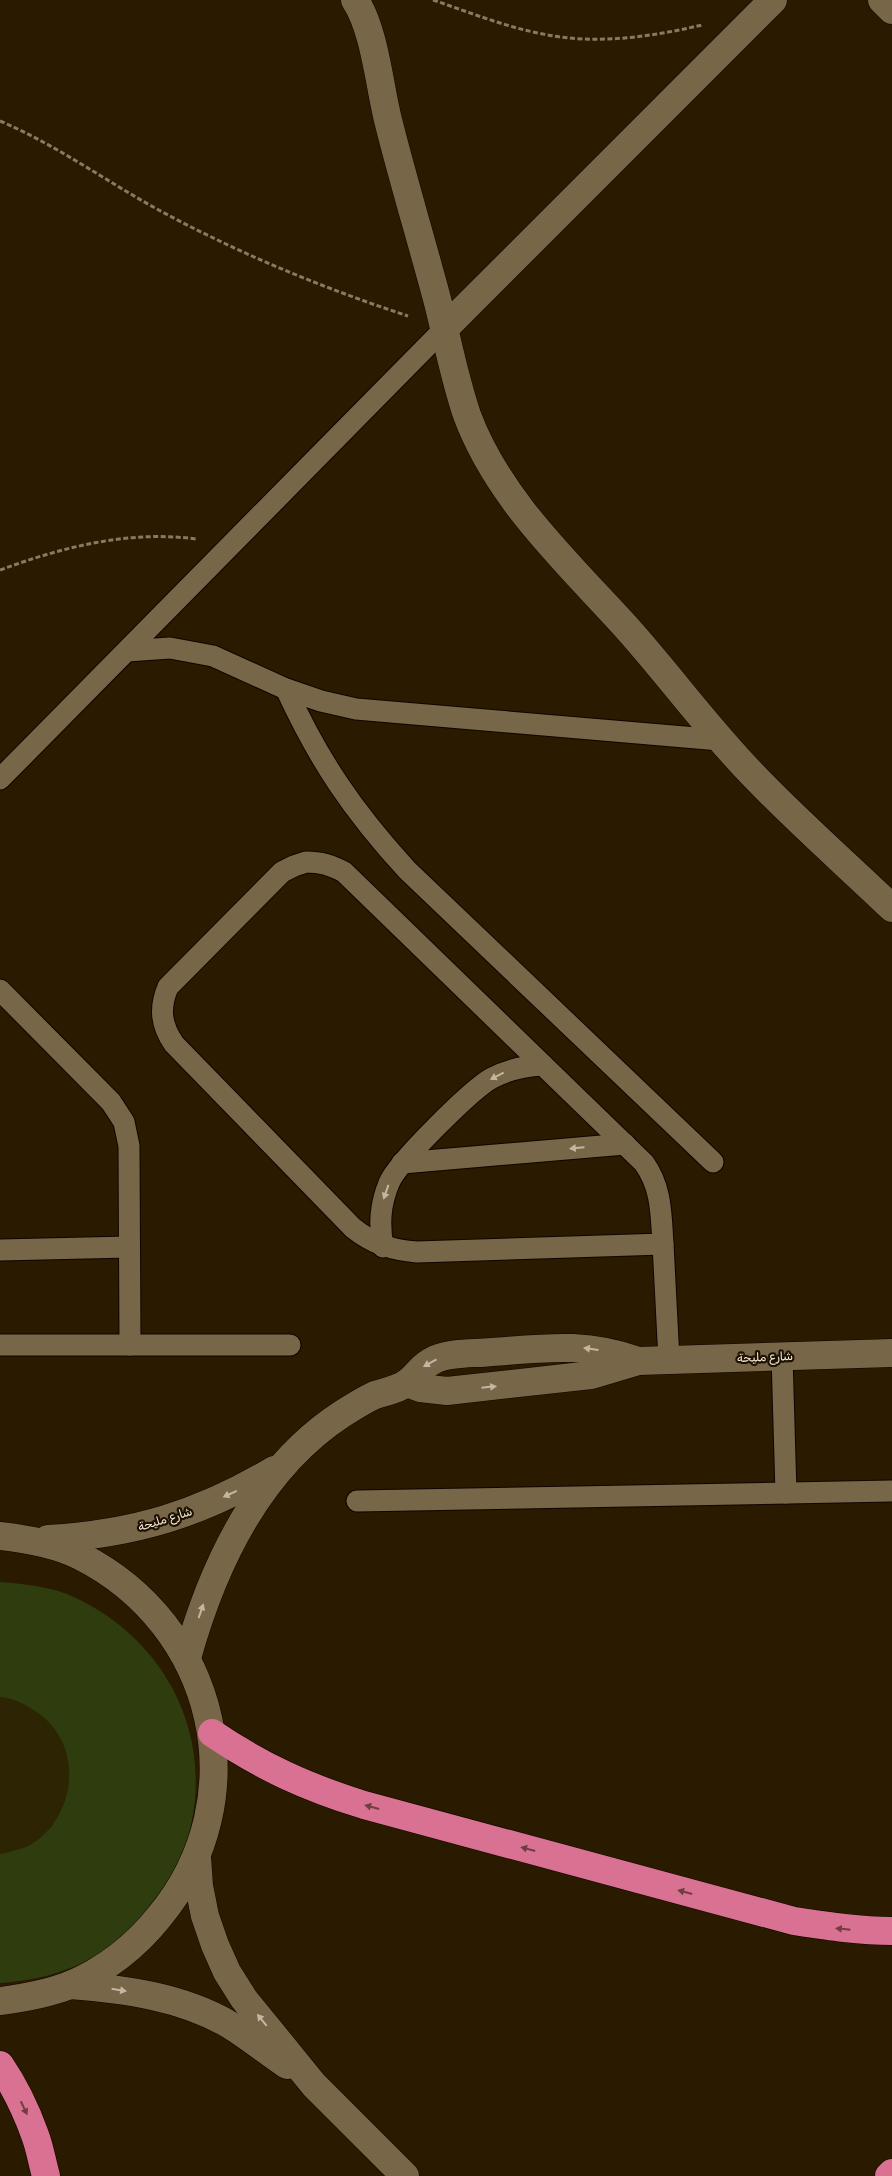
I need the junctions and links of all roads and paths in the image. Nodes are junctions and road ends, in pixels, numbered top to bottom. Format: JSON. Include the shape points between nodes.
{"nodes":[{"id":1,"x":355,"y":0,"type":"edge"},
{"id":2,"x":433,"y":0,"type":"edge"},
{"id":3,"x":773,"y":0,"type":"edge"},
{"id":4,"x":882,"y":0,"type":"edge"},
{"id":5,"x":892,"y":10,"type":"edge"},
{"id":6,"x":709,"y":23,"type":"dead end"},
{"id":7,"x":0,"y":121,"type":"edge"},
{"id":8,"x":445,"y":328,"type":"junction"},
{"id":9,"x":232,"y":545,"type":"junction"},
{"id":10,"x":0,"y":570,"type":"edge"},
{"id":11,"x":127,"y":652,"type":"junction"},
{"id":12,"x":286,"y":689,"type":"junction"},
{"id":13,"x":720,"y":740,"type":"junction"},
{"id":14,"x":0,"y":779,"type":"edge"},
{"id":15,"x":892,"y":908,"type":"edge"},
{"id":16,"x":0,"y":990,"type":"edge"},
{"id":17,"x":544,"y":1065,"type":"junction"},
{"id":18,"x":625,"y":1144,"type":"junction"},
{"id":19,"x":713,"y":1162,"type":"dead end"},
{"id":20,"x":402,"y":1163,"type":"junction"},
{"id":21,"x":663,"y":1244,"type":"junction"},
{"id":22,"x":129,"y":1247,"type":"junction"},
{"id":23,"x":383,"y":1247,"type":"junction"},
{"id":24,"x":0,"y":1250,"type":"edge"},
{"id":25,"x":0,"y":1345,"type":"edge"},
{"id":26,"x":130,"y":1345,"type":"junction"},
{"id":27,"x":290,"y":1345,"type":"dead end"},
{"id":28,"x":892,"y":1352,"type":"edge"},
{"id":29,"x":782,"y":1356,"type":"junction"},
{"id":30,"x":669,"y":1360,"type":"junction"},
{"id":31,"x":288,"y":1461,"type":"junction"},
{"id":32,"x":892,"y":1491,"type":"edge"},
{"id":33,"x":786,"y":1493,"type":"junction"},
{"id":34,"x":357,"y":1501,"type":"dead end"},
{"id":35,"x":0,"y":1536,"type":"edge"},
{"id":36,"x":31,"y":1540,"type":"junction"},
{"id":37,"x":187,"y":1658,"type":"junction"},
{"id":38,"x":212,"y":1733,"type":"junction"},
{"id":39,"x":197,"y":1857,"type":"junction"},
{"id":40,"x":892,"y":1931,"type":"edge"},
{"id":41,"x":70,"y":1985,"type":"junction"},
{"id":42,"x":0,"y":2001,"type":"edge"},
{"id":43,"x":0,"y":2065,"type":"edge"},
{"id":44,"x":314,"y":2085,"type":"junction"},
{"id":45,"x":892,"y":2173,"type":"edge"},
{"id":46,"x":46,"y":2176,"type":"edge"},
{"id":47,"x":405,"y":2176,"type":"edge"},
{"id":48,"x":889,"y":2176,"type":"edge"}],
"edges":[{"from":1,"to":8,"type":"street","via":[[367,25],[399,164]]},
{"from":2,"to":6,"type":"path","via":[[508,26],[579,39],[615,39]]},
{"from":3,"to":8,"type":"street"},
{"from":4,"to":5,"type":"street"},
{"from":7,"to":8,"type":"path","via":[[235,249],[374,305]]},
{"from":8,"to":9,"type":"lane"},
{"from":8,"to":13,"type":"street","via":[[468,417],[488,459],[514,498],[564,561],[652,656]]},
{"from":9,"to":10,"type":"path","via":[[193,539],[115,539],[78,545]]},
{"from":9,"to":11,"type":"lane"},
{"from":11,"to":12,"type":"lane","via":[[170,648],[192,650],[234,664]]},
{"from":11,"to":14,"type":"lane"},
{"from":12,"to":13,"type":"lane","via":[[321,701],[374,711]]},
{"from":12,"to":19,"type":"lane","via":[[323,763],[375,835],[407,870]]},
{"from":13,"to":15,"type":"street","via":[[754,777]]},
{"from":16,"to":22,"type":"lane","via":[[119,1111],[129,1146]]},
{"from":17,"to":18,"type":"lane"},
{"from":17,"to":20,"type":"lane","one_way":true,"via":[[525,1066],[491,1078]]},
{"from":17,"to":23,"type":"lane","via":[[344,872],[320,862],[306,862],[282,872],[168,987],[163,998],[163,1023],[174,1044],[353,1228]]},
{"from":18,"to":20,"type":"lane","one_way":true},
{"from":18,"to":21,"type":"lane","via":[[644,1164],[658,1188]]},
{"from":20,"to":23,"type":"lane","one_way":true,"via":[[389,1182],[382,1203]]},
{"from":21,"to":23,"type":"lane","via":[[417,1252]]},
{"from":21,"to":30,"type":"lane"},
{"from":22,"to":24,"type":"lane"},
{"from":22,"to":26,"type":"lane"},
{"from":25,"to":26,"type":"lane"},
{"from":26,"to":27,"type":"lane"},
{"from":28,"to":29,"type":"street","name":"شارع مليحة"},
{"from":29,"to":30,"type":"street","name":"شارع مليحة"},
{"from":29,"to":33,"type":"lane"},
{"from":30,"to":31,"type":"street","name":"شارع مليحة","via":[[638,1361],[605,1351],[571,1347],[452,1355],[426,1364],[407,1384],[373,1396],[342,1414]]},
{"from":31,"to":36,"type":"street","name":"شارع مليحة","one_way":true,"via":[[241,1489],[192,1512],[140,1528],[86,1537]]},
{"from":37,"to":31,"type":"street","name":"شارع مليحة","one_way":true,"via":[[215,1573],[260,1496]]},
{"from":32,"to":33,"type":"lane"},
{"from":33,"to":34,"type":"lane"},
{"from":35,"to":36,"type":"street"},
{"from":36,"to":37,"type":"street","via":[[79,1556],[122,1582],[159,1616]]},
{"from":37,"to":38,"type":"street","via":[[203,1695]]},
{"from":38,"to":39,"type":"street","via":[[214,1775],[211,1808]]},
{"from":40,"to":38,"type":"highway","one_way":true,"via":[[794,1921],[364,1805],[284,1776],[247,1757]]},
{"from":39,"to":41,"type":"street","via":[[176,1898],[146,1933],[111,1963]]},
{"from":44,"to":39,"type":"street","one_way":true,"via":[[244,1999],[227,1972],[205,1916]]},
{"from":41,"to":42,"type":"street","via":[[32,1997]]},
{"from":41,"to":44,"type":"street","one_way":true,"via":[[135,1992],[197,2010],[229,2025]]},
{"from":43,"to":46,"type":"highway","one_way":true,"via":[[26,2110]]},
{"from":44,"to":47,"type":"street"},
{"from":45,"to":48,"type":"highway"}]}
